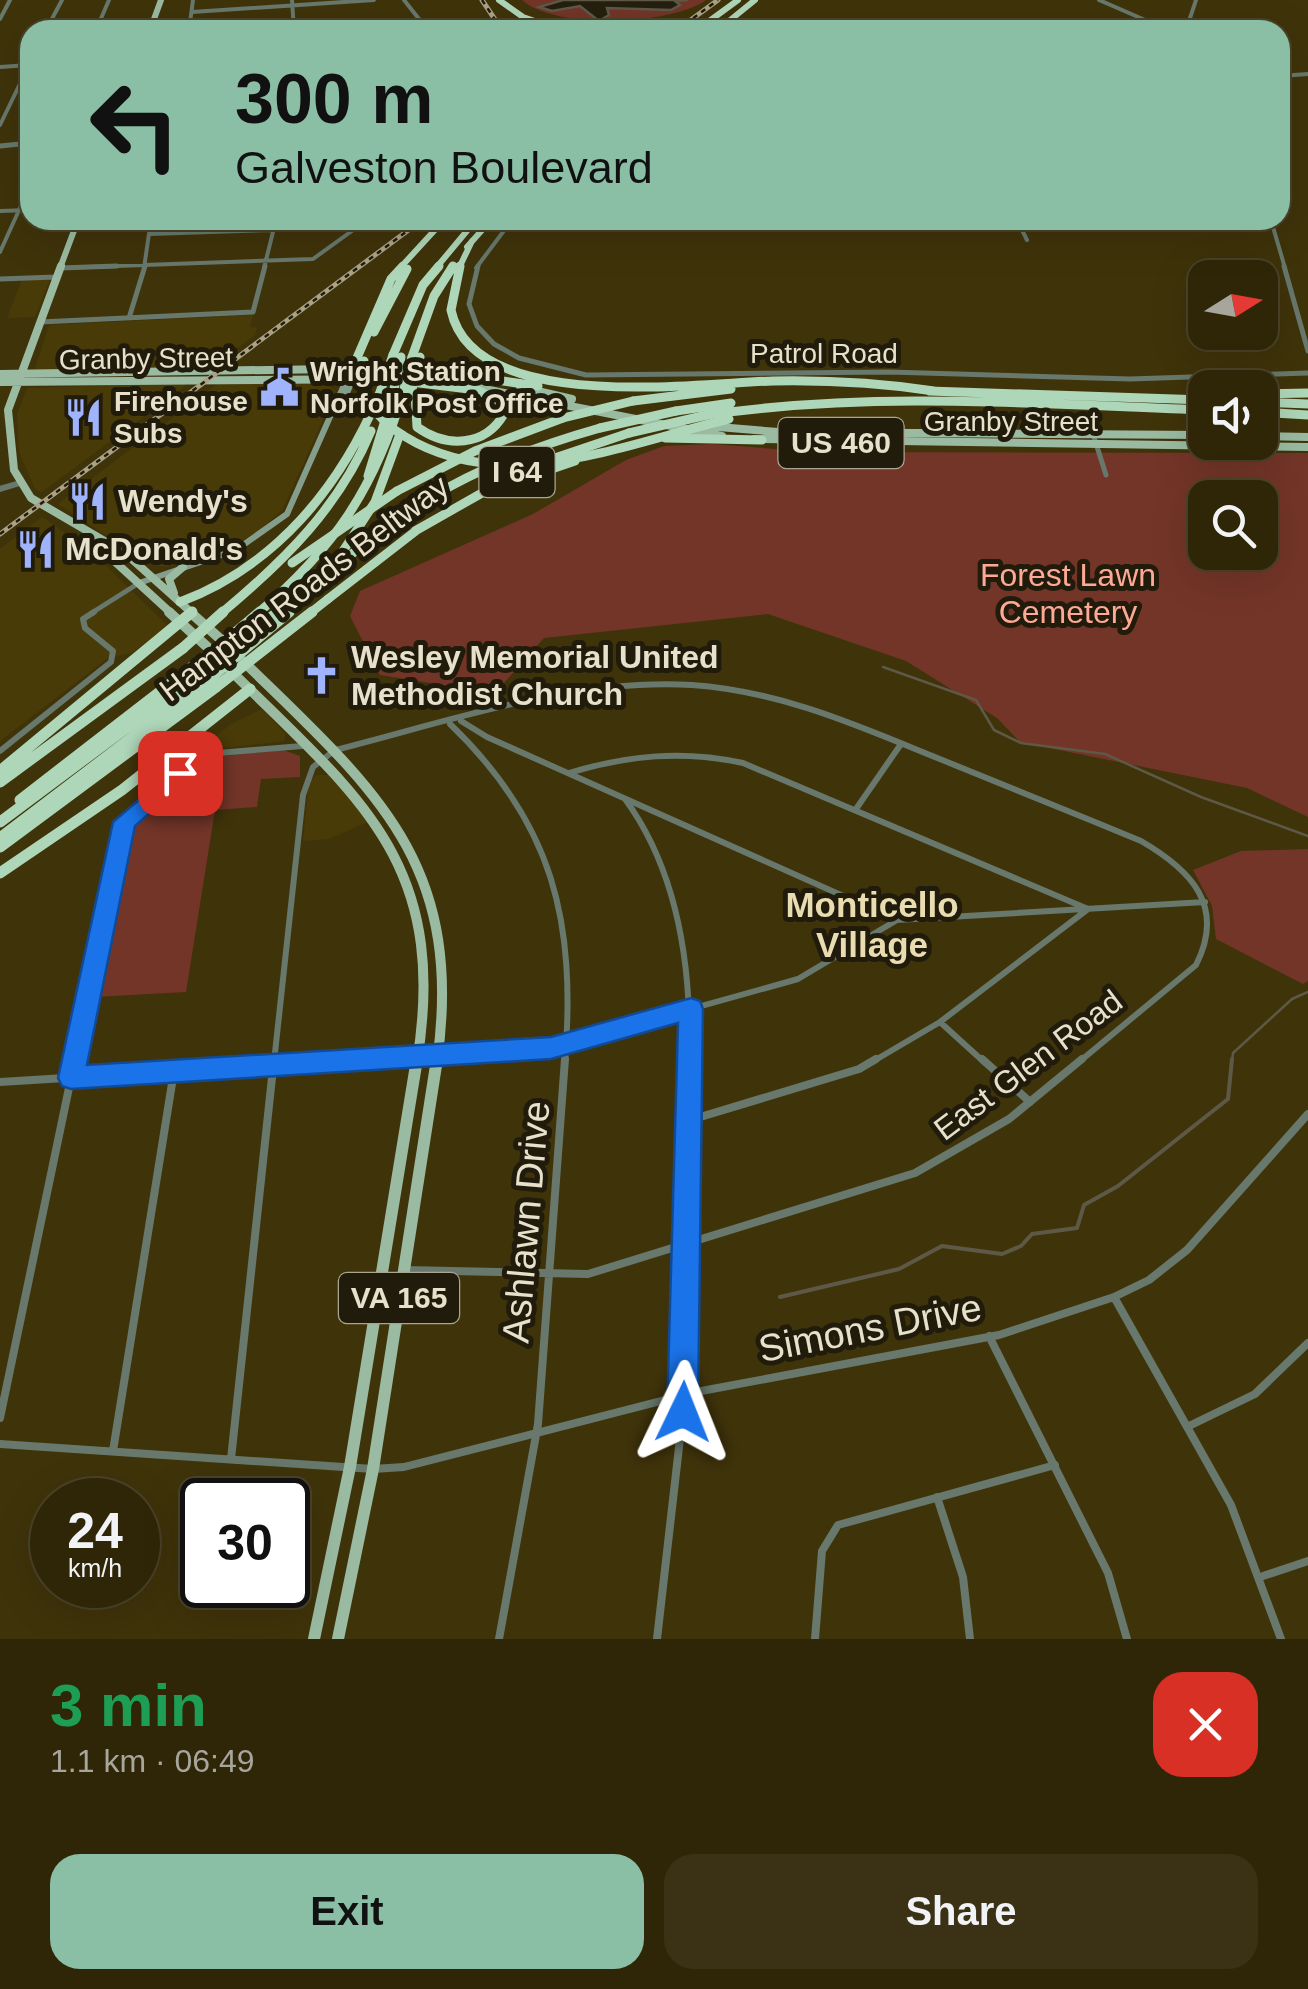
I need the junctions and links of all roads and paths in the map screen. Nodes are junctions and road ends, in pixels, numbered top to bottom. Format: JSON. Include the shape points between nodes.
{"nodes":[{"id":1,"x":10,"y":0,"type":"edge"},
{"id":2,"x":193,"y":0,"type":"edge"},
{"id":3,"x":242,"y":0,"type":"edge"},
{"id":4,"x":374,"y":0,"type":"edge"},
{"id":5,"x":491,"y":0,"type":"edge"},
{"id":6,"x":500,"y":0,"type":"edge"},
{"id":7,"x":740,"y":0,"type":"edge"},
{"id":8,"x":755,"y":0,"type":"edge"},
{"id":9,"x":1099,"y":0,"type":"edge"},
{"id":10,"x":348,"y":1,"type":"edge"},
{"id":11,"x":292,"y":3,"type":"edge"},
{"id":12,"x":241,"y":8,"type":"junction"},
{"id":13,"x":192,"y":12,"type":"junction"},
{"id":14,"x":0,"y":18,"type":"edge"},
{"id":15,"x":191,"y":20,"type":"edge"},
{"id":16,"x":523,"y":20,"type":"edge"},
{"id":17,"x":532,"y":20,"type":"edge"},
{"id":18,"x":711,"y":20,"type":"edge"},
{"id":19,"x":717,"y":20,"type":"edge"},
{"id":20,"x":730,"y":20,"type":"edge"},
{"id":21,"x":1145,"y":20,"type":"edge"},
{"id":22,"x":20,"y":84,"type":"edge"},
{"id":23,"x":0,"y":125,"type":"edge"},
{"id":24,"x":20,"y":210,"type":"joint"},
{"id":25,"x":0,"y":211,"type":"edge"},
{"id":26,"x":74,"y":230,"type":"edge"},
{"id":27,"x":151,"y":230,"type":"edge"},
{"id":28,"x":273,"y":230,"type":"joint"},
{"id":29,"x":353,"y":230,"type":"edge"},
{"id":30,"x":435,"y":230,"type":"edge"},
{"id":31,"x":464,"y":230,"type":"edge"},
{"id":32,"x":482,"y":230,"type":"edge"},
{"id":33,"x":502,"y":230,"type":"edge"},
{"id":34,"x":1022,"y":230,"type":"edge"},
{"id":35,"x":1274,"y":230,"type":"edge"},
{"id":36,"x":150,"y":234,"type":"junction"},
{"id":37,"x":1027,"y":240,"type":"dead end"},
{"id":38,"x":472,"y":241,"type":"junction"},
{"id":39,"x":0,"y":252,"type":"edge"},
{"id":40,"x":264,"y":260,"type":"junction"},
{"id":41,"x":145,"y":265,"type":"junction"},
{"id":42,"x":58,"y":272,"type":"junction"},
{"id":43,"x":0,"y":279,"type":"edge"},
{"id":44,"x":128,"y":318,"type":"junction"},
{"id":45,"x":40,"y":322,"type":"junction"},
{"id":46,"x":1308,"y":351,"type":"edge"},
{"id":47,"x":407,"y":357,"type":"junction"},
{"id":48,"x":354,"y":367,"type":"junction"},
{"id":49,"x":426,"y":370,"type":"junction"},
{"id":50,"x":1308,"y":373,"type":"edge"},
{"id":51,"x":0,"y":374,"type":"edge"},
{"id":52,"x":382,"y":377,"type":"junction"},
{"id":53,"x":19,"y":378,"type":"junction"},
{"id":54,"x":0,"y":382,"type":"edge"},
{"id":55,"x":657,"y":384,"type":"junction"},
{"id":56,"x":934,"y":391,"type":"junction"},
{"id":57,"x":1308,"y":392,"type":"edge"},
{"id":58,"x":1278,"y":393,"type":"edge"},
{"id":59,"x":397,"y":394,"type":"junction"},
{"id":60,"x":1188,"y":398,"type":"edge"},
{"id":61,"x":910,"y":400,"type":"junction"},
{"id":62,"x":944,"y":402,"type":"junction"},
{"id":63,"x":1278,"y":403,"type":"edge"},
{"id":64,"x":1308,"y":404,"type":"edge"},
{"id":65,"x":1188,"y":409,"type":"edge"},
{"id":66,"x":1278,"y":413,"type":"edge"},
{"id":67,"x":1308,"y":415,"type":"edge"},
{"id":68,"x":1093,"y":434,"type":"junction"},
{"id":69,"x":8,"y":436,"type":"junction"},
{"id":70,"x":1188,"y":436,"type":"edge"},
{"id":71,"x":1278,"y":436,"type":"edge"},
{"id":72,"x":1308,"y":437,"type":"edge"},
{"id":73,"x":762,"y":440,"type":"junction"},
{"id":74,"x":1097,"y":444,"type":"junction"},
{"id":75,"x":0,"y":446,"type":"edge"},
{"id":76,"x":1308,"y":447,"type":"edge"},
{"id":77,"x":1106,"y":475,"type":"dead end"},
{"id":78,"x":20,"y":484,"type":"junction"},
{"id":79,"x":0,"y":488,"type":"edge"},
{"id":80,"x":414,"y":531,"type":"junction"},
{"id":81,"x":94,"y":538,"type":"junction"},
{"id":82,"x":182,"y":567,"type":"junction"},
{"id":83,"x":152,"y":577,"type":"junction"},
{"id":84,"x":139,"y":583,"type":"junction"},
{"id":85,"x":180,"y":602,"type":"junction"},
{"id":86,"x":192,"y":612,"type":"junction"},
{"id":87,"x":226,"y":612,"type":"junction"},
{"id":88,"x":181,"y":621,"type":"junction"},
{"id":89,"x":183,"y":648,"type":"joint"},
{"id":90,"x":207,"y":674,"type":"junction"},
{"id":91,"x":256,"y":674,"type":"junction"},
{"id":92,"x":250,"y":689,"type":"junction"},
{"id":93,"x":460,"y":720,"type":"junction"},
{"id":94,"x":448,"y":723,"type":"junction"},
{"id":95,"x":901,"y":744,"type":"junction"},
{"id":96,"x":302,"y":746,"type":"junction"},
{"id":97,"x":0,"y":750,"type":"edge"},
{"id":98,"x":334,"y":750,"type":"junction"},
{"id":99,"x":318,"y":760,"type":"junction"},
{"id":100,"x":0,"y":771,"type":"edge"},
{"id":101,"x":569,"y":773,"type":"junction"},
{"id":102,"x":0,"y":782,"type":"edge"},
{"id":103,"x":626,"y":798,"type":"junction"},
{"id":104,"x":856,"y":810,"type":"junction"},
{"id":105,"x":0,"y":814,"type":"edge"},
{"id":106,"x":0,"y":822,"type":"edge"},
{"id":107,"x":0,"y":838,"type":"edge"},
{"id":108,"x":0,"y":847,"type":"edge"},
{"id":109,"x":0,"y":872,"type":"edge"},
{"id":110,"x":1205,"y":902,"type":"junction"},
{"id":111,"x":1088,"y":909,"type":"junction"},
{"id":112,"x":897,"y":920,"type":"junction"},
{"id":113,"x":691,"y":1009,"type":"junction"},
{"id":114,"x":940,"y":1022,"type":"junction"},
{"id":115,"x":570,"y":1044,"type":"junction"},
{"id":116,"x":438,"y":1054,"type":"junction"},
{"id":117,"x":418,"y":1056,"type":"junction"},
{"id":118,"x":274,"y":1065,"type":"junction"},
{"id":119,"x":174,"y":1071,"type":"junction"},
{"id":120,"x":71,"y":1078,"type":"junction"},
{"id":121,"x":0,"y":1082,"type":"edge"},
{"id":122,"x":1030,"y":1102,"type":"junction"},
{"id":123,"x":1308,"y":1114,"type":"edge"},
{"id":124,"x":688,"y":1122,"type":"junction"},
{"id":125,"x":684,"y":1248,"type":"junction"},
{"id":126,"x":404,"y":1270,"type":"junction"},
{"id":127,"x":548,"y":1276,"type":"junction"},
{"id":128,"x":1114,"y":1296,"type":"junction"},
{"id":129,"x":989,"y":1336,"type":"junction"},
{"id":130,"x":1308,"y":1343,"type":"edge"},
{"id":131,"x":686,"y":1394,"type":"junction"},
{"id":132,"x":0,"y":1418,"type":"edge"},
{"id":133,"x":1188,"y":1426,"type":"junction"},
{"id":134,"x":536,"y":1433,"type":"junction"},
{"id":135,"x":0,"y":1444,"type":"edge"},
{"id":136,"x":113,"y":1452,"type":"junction"},
{"id":137,"x":231,"y":1460,"type":"junction"},
{"id":138,"x":1055,"y":1465,"type":"junction"},
{"id":139,"x":350,"y":1467,"type":"junction"},
{"id":140,"x":373,"y":1469,"type":"junction"},
{"id":141,"x":938,"y":1497,"type":"junction"},
{"id":142,"x":1308,"y":1561,"type":"edge"},
{"id":143,"x":1262,"y":1576,"type":"junction"},
{"id":144,"x":314,"y":1639,"type":"edge"},
{"id":145,"x":338,"y":1639,"type":"edge"},
{"id":146,"x":498,"y":1639,"type":"edge"},
{"id":147,"x":657,"y":1639,"type":"edge"},
{"id":148,"x":815,"y":1639,"type":"edge"},
{"id":149,"x":970,"y":1639,"type":"edge"},
{"id":150,"x":1127,"y":1639,"type":"edge"},
{"id":151,"x":1281,"y":1639,"type":"edge"}],
"edges":[{"from":1,"to":14,"type":"street"},
{"from":2,"to":13,"type":"street"},
{"from":3,"to":12,"type":"street"},
{"from":4,"to":10,"type":"street"},
{"from":5,"to":16,"type":"highway"},
{"from":6,"to":17,"type":"highway"},
{"from":7,"to":18,"type":"highway"},
{"from":7,"to":19,"type":"highway"},
{"from":8,"to":20,"type":"highway"},
{"from":9,"to":21,"type":"street"},
{"from":10,"to":11,"type":"street"},
{"from":11,"to":12,"type":"street"},
{"from":12,"to":13,"type":"street"},
{"from":13,"to":15,"type":"street"},
{"from":22,"to":23,"type":"street"},
{"from":24,"to":25,"type":"street"},
{"from":24,"to":39,"type":"street"},
{"from":26,"to":42,"type":"main road"},
{"from":27,"to":36,"type":"street"},
{"from":28,"to":36,"type":"street"},
{"from":28,"to":40,"type":"street"},
{"from":29,"to":40,"type":"street","via":[[314,258]]},
{"from":30,"to":48,"type":"highway"},
{"from":31,"to":47,"type":"highway","via":[[412,306]]},
{"from":32,"to":38,"type":"highway"},
{"from":33,"to":50,"type":"street","name":"Patrol Road","via":[[474,270],[471,311],[492,346],[552,371],[1130,379]]},
{"from":34,"to":37,"type":"street"},
{"from":35,"to":46,"type":"street"},
{"from":36,"to":41,"type":"street"},
{"from":38,"to":47,"type":"highway"},
{"from":38,"to":55,"type":"highway","via":[[453,284],[451,308],[462,336],[479,353],[556,382]]},
{"from":40,"to":41,"type":"street"},
{"from":40,"to":44,"type":"street","via":[[253,312]]},
{"from":41,"to":42,"type":"street"},
{"from":41,"to":44,"type":"street"},
{"from":42,"to":43,"type":"street"},
{"from":42,"to":45,"type":"main road"},
{"from":44,"to":45,"type":"street"},
{"from":45,"to":53,"type":"main road"},
{"from":47,"to":52,"type":"highway","bridge":true},
{"from":47,"to":59,"type":"highway","bridge":true},
{"from":47,"to":59,"type":"highway","bridge":true,"via":[[415,381]]},
{"from":48,"to":49,"type":"main road","name":"Granby Street","number":"US 460"},
{"from":48,"to":52,"type":"main road","name":"Granby Street","number":"US 460"},
{"from":48,"to":53,"type":"main road","name":"Granby Street","number":"US 460"},
{"from":48,"to":62,"type":"highway","bridge":true,"via":[[386,425],[429,450],[470,461],[557,463],[729,419],[827,406]]},
{"from":48,"to":82,"type":"main road","via":[[288,514],[249,544]]},
{"from":49,"to":55,"type":"highway","via":[[575,390]]},
{"from":49,"to":68,"type":"main road","name":"Granby Street","number":"US 460","via":[[724,428]]},
{"from":51,"to":53,"type":"main road","name":"Granby Street","number":"US 460"},
{"from":52,"to":59,"type":"highway","bridge":true},
{"from":52,"to":59,"type":"highway","via":[[487,394],[503,406],[502,421],[472,440],[440,440],[417,427]]},
{"from":52,"to":73,"type":"main road","name":"Granby Street","number":"US 460","via":[[503,391]]},
{"from":53,"to":54,"type":"main road","name":"Granby Street","number":"US 460"},
{"from":53,"to":69,"type":"main road"},
{"from":55,"to":56,"type":"highway","via":[[824,382]]},
{"from":56,"to":60,"type":"highway","name":"Hampton Roads Beltway","number":"I 64"},
{"from":56,"to":87,"type":"highway","name":"Hampton Roads Beltway","number":"I 64","bridge":true,"via":[[745,388],[633,401],[563,418],[475,450],[397,491]]},
{"from":57,"to":58,"type":"highway"},
{"from":59,"to":85,"type":"highway","via":[[306,514],[227,583]]},
{"from":59,"to":87,"type":"highway","via":[[326,517]]},
{"from":59,"to":90,"type":"highway","bridge":true,"via":[[387,450],[352,520],[314,566],[240,629]]},
{"from":59,"to":90,"type":"highway","bridge":true,"via":[[376,502],[348,546],[305,597]]},
{"from":61,"to":62,"type":"highway","name":"Hampton Roads Beltway","number":"I 64"},
{"from":61,"to":80,"type":"highway","name":"Hampton Roads Beltway","number":"I 64","bridge":true,"via":[[806,402],[629,433],[513,474]]},
{"from":61,"to":90,"type":"highway","number":"I 64","bridge":true,"via":[[833,397],[676,411],[508,457],[411,507]]},
{"from":62,"to":65,"type":"highway","name":"Hampton Roads Beltway","number":"I 64"},
{"from":63,"to":64,"type":"highway"},
{"from":66,"to":67,"type":"highway"},
{"from":68,"to":70,"type":"main road","name":"Granby Street","number":"US 460"},
{"from":68,"to":74,"type":"street"},
{"from":69,"to":75,"type":"main road"},
{"from":69,"to":78,"type":"main road"},
{"from":71,"to":72,"type":"main road"},
{"from":73,"to":74,"type":"main road","name":"Granby Street","number":"US 460"},
{"from":73,"to":80,"type":"highway","via":[[672,438],[590,457],[482,493]]},
{"from":74,"to":76,"type":"main road","name":"Granby Street","number":"US 460"},
{"from":74,"to":77,"type":"street"},
{"from":78,"to":79,"type":"street"},
{"from":78,"to":81,"type":"main road","number":"VA 165","via":[[39,505]]},
{"from":80,"to":90,"type":"highway","name":"Hampton Roads Beltway","number":"I 64","bridge":true,"via":[[328,599]]},
{"from":81,"to":83,"type":"main road","number":"VA 165","via":[[110,542]]},
{"from":81,"to":84,"type":"main road","number":"VA 165"},
{"from":82,"to":83,"type":"main road"},
{"from":82,"to":85,"type":"main road","via":[[169,579]]},
{"from":83,"to":84,"type":"main road"},
{"from":83,"to":85,"type":"main road","number":"VA 165"},
{"from":84,"to":88,"type":"main road","number":"VA 165"},
{"from":84,"to":97,"type":"street","via":[[82,619],[112,651],[111,662]]},
{"from":85,"to":86,"type":"main road","number":"VA 165"},
{"from":86,"to":88,"type":"highway"},
{"from":86,"to":91,"type":"main road","number":"VA 165"},
{"from":87,"to":89,"type":"highway","name":"Hampton Roads Beltway","number":"I 64","bridge":true},
{"from":88,"to":92,"type":"main road","number":"VA 165"},
{"from":88,"to":100,"type":"highway"},
{"from":89,"to":102,"type":"highway","name":"Hampton Roads Beltway","number":"I 64"},
{"from":90,"to":105,"type":"highway"},
{"from":90,"to":106,"type":"highway","number":"I 64"},
{"from":90,"to":107,"type":"highway"},
{"from":90,"to":108,"type":"highway","name":"Hampton Roads Beltway","number":"I 64","via":[[82,791]]},
{"from":91,"to":92,"type":"main road"},
{"from":91,"to":98,"type":"main road","number":"VA 165"},
{"from":92,"to":96,"type":"main road","number":"VA 165"},
{"from":92,"to":109,"type":"highway","via":[[122,790]]},
{"from":93,"to":94,"type":"street"},
{"from":93,"to":95,"type":"street","via":[[623,685],[689,682],[768,693]]},
{"from":93,"to":101,"type":"street"},
{"from":94,"to":98,"type":"street"},
{"from":94,"to":115,"type":"street","name":"Ashlawn Drive","via":[[498,775],[548,866],[568,949]]},
{"from":95,"to":104,"type":"street"},
{"from":95,"to":110,"type":"street","via":[[1141,841],[1183,868]]},
{"from":96,"to":99,"type":"main road","number":"VA 165"},
{"from":96,"to":120,"type":"street","via":[[208,754],[127,818]]},
{"from":98,"to":99,"type":"street"},
{"from":98,"to":116,"type":"main road","number":"VA 165","via":[[393,814],[429,884],[444,967]]},
{"from":99,"to":117,"type":"main road","number":"VA 165","via":[[365,805],[410,882],[426,971]]},
{"from":99,"to":118,"type":"street","via":[[303,794]]},
{"from":101,"to":103,"type":"street"},
{"from":101,"to":104,"type":"street","via":[[658,754],[708,755],[760,768]]},
{"from":103,"to":112,"type":"street"},
{"from":103,"to":113,"type":"street","via":[[648,830],[670,890]]},
{"from":104,"to":111,"type":"street"},
{"from":110,"to":111,"type":"street"},
{"from":110,"to":122,"type":"street","name":"East Glen Road","via":[[1210,935],[1196,965]]},
{"from":111,"to":112,"type":"street"},
{"from":111,"to":114,"type":"street"},
{"from":112,"to":113,"type":"street","via":[[814,972]]},
{"from":113,"to":115,"type":"street"},
{"from":113,"to":124,"type":"street"},
{"from":114,"to":122,"type":"street"},
{"from":114,"to":124,"type":"street","via":[[860,1068]]},
{"from":115,"to":116,"type":"street"},
{"from":115,"to":127,"type":"street","name":"Ashlawn Drive"},
{"from":116,"to":117,"type":"street"},
{"from":116,"to":126,"type":"main road","number":"VA 165"},
{"from":117,"to":118,"type":"street"},
{"from":117,"to":139,"type":"main road","number":"VA 165"},
{"from":118,"to":119,"type":"street"},
{"from":118,"to":137,"type":"street"},
{"from":119,"to":120,"type":"street"},
{"from":119,"to":136,"type":"street"},
{"from":120,"to":121,"type":"street"},
{"from":120,"to":132,"type":"street"},
{"from":122,"to":125,"type":"street","name":"East Glen Road","via":[[986,1136],[924,1169]]},
{"from":123,"to":128,"type":"street","name":"Simons Drive","via":[[1174,1263]]},
{"from":124,"to":125,"type":"street"},
{"from":125,"to":127,"type":"street","name":"East Glen Road","via":[[588,1274]]},
{"from":125,"to":131,"type":"street"},
{"from":126,"to":127,"type":"street","name":"East Glen Road"},
{"from":126,"to":140,"type":"main road","number":"VA 165"},
{"from":127,"to":134,"type":"street","name":"Ashlawn Drive"},
{"from":128,"to":129,"type":"street","name":"Simons Drive"},
{"from":128,"to":133,"type":"street"},
{"from":129,"to":131,"type":"street","name":"Simons Drive"},
{"from":129,"to":138,"type":"street"},
{"from":130,"to":133,"type":"street","via":[[1264,1390]]},
{"from":131,"to":134,"type":"street","name":"Simons Drive"},
{"from":131,"to":147,"type":"street"},
{"from":133,"to":143,"type":"street"},
{"from":134,"to":140,"type":"street","name":"Simons Drive"},
{"from":134,"to":146,"type":"street","name":"Ashlawn Drive"},
{"from":135,"to":136,"type":"street","name":"Simons Drive"},
{"from":136,"to":137,"type":"street","name":"Simons Drive"},
{"from":137,"to":139,"type":"street","name":"Simons Drive"},
{"from":138,"to":141,"type":"street"},
{"from":138,"to":150,"type":"street","via":[[1108,1573]]},
{"from":139,"to":140,"type":"street","name":"Simons Drive"},
{"from":139,"to":144,"type":"main road","number":"VA 165"},
{"from":140,"to":145,"type":"main road","number":"VA 165"},
{"from":141,"to":148,"type":"street","via":[[847,1520],[830,1533],[822,1550]]},
{"from":141,"to":149,"type":"street","via":[[964,1578]]},
{"from":142,"to":143,"type":"street"},
{"from":143,"to":151,"type":"street"}]}
